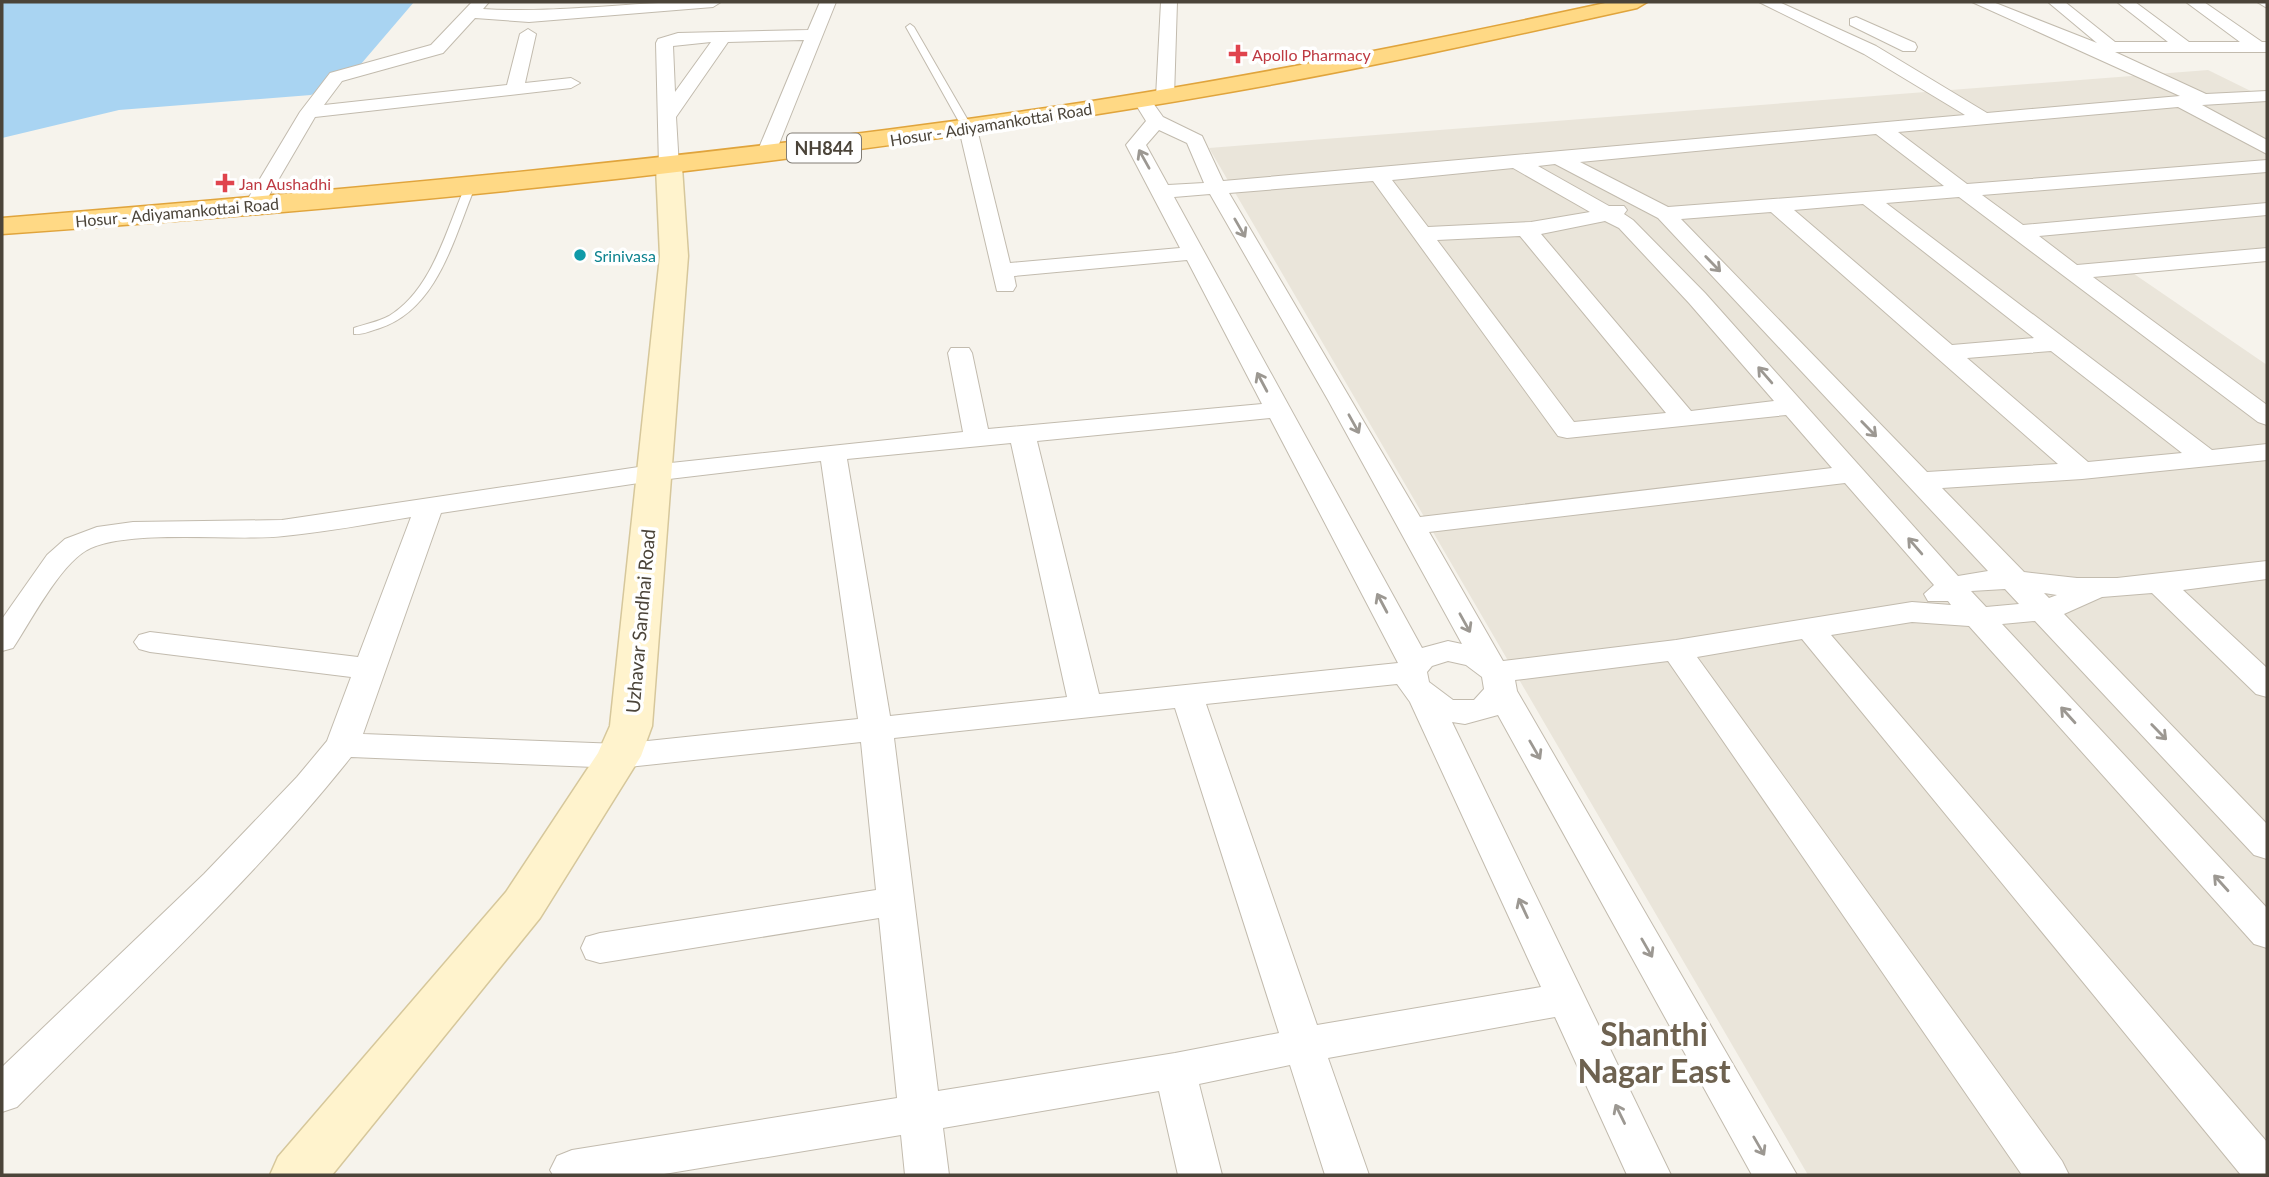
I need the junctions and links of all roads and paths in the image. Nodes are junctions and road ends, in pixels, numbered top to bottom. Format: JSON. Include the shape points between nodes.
{"nodes":[{"id":1,"x":713,"y":2,"type":"edge"},
{"id":2,"x":828,"y":2,"type":"edge"},
{"id":3,"x":1169,"y":2,"type":"edge"},
{"id":4,"x":1637,"y":2,"type":"edge"},
{"id":5,"x":1767,"y":2,"type":"edge"},
{"id":6,"x":1980,"y":2,"type":"edge"},
{"id":7,"x":2056,"y":2,"type":"edge"},
{"id":8,"x":2125,"y":2,"type":"edge"},
{"id":9,"x":2194,"y":2,"type":"edge"},
{"id":10,"x":476,"y":7,"type":"edge"},
{"id":11,"x":1836,"y":13,"type":"dead end"},
{"id":12,"x":909,"y":27,"type":"dead end"},
{"id":13,"x":528,"y":34,"type":"dead end"},
{"id":14,"x":814,"y":35,"type":"junction"},
{"id":15,"x":722,"y":38,"type":"junction"},
{"id":16,"x":1909,"y":47,"type":"dead end"},
{"id":17,"x":2091,"y":47,"type":"junction"},
{"id":18,"x":2112,"y":47,"type":"junction"},
{"id":19,"x":2185,"y":47,"type":"junction"},
{"id":20,"x":2263,"y":47,"type":"edge"},
{"id":21,"x":571,"y":83,"type":"dead end"},
{"id":22,"x":515,"y":89,"type":"junction"},
{"id":23,"x":2264,"y":98,"type":"edge"},
{"id":24,"x":2203,"y":99,"type":"junction"},
{"id":25,"x":2179,"y":101,"type":"junction"},
{"id":26,"x":1155,"y":106,"type":"junction"},
{"id":27,"x":309,"y":112,"type":"junction"},
{"id":28,"x":666,"y":118,"type":"junction"},
{"id":29,"x":1984,"y":119,"type":"junction"},
{"id":30,"x":968,"y":129,"type":"junction"},
{"id":31,"x":1881,"y":129,"type":"junction"},
{"id":32,"x":2267,"y":148,"type":"edge"},
{"id":33,"x":766,"y":155,"type":"junction"},
{"id":34,"x":1557,"y":158,"type":"junction"},
{"id":35,"x":1516,"y":162,"type":"junction"},
{"id":36,"x":2267,"y":166,"type":"edge"},
{"id":37,"x":669,"y":167,"type":"junction"},
{"id":38,"x":1378,"y":175,"type":"junction"},
{"id":39,"x":470,"y":187,"type":"junction"},
{"id":40,"x":1216,"y":188,"type":"junction"},
{"id":41,"x":1959,"y":190,"type":"junction"},
{"id":42,"x":1162,"y":192,"type":"junction"},
{"id":43,"x":1867,"y":198,"type":"junction"},
{"id":44,"x":1640,"y":201,"type":"junction"},
{"id":45,"x":1778,"y":206,"type":"junction"},
{"id":46,"x":253,"y":207,"type":"junction"},
{"id":47,"x":2267,"y":209,"type":"edge"},
{"id":48,"x":1609,"y":213,"type":"junction"},
{"id":49,"x":1673,"y":222,"type":"junction"},
{"id":50,"x":2,"y":226,"type":"edge"},
{"id":51,"x":1524,"y":227,"type":"junction"},
{"id":52,"x":2016,"y":232,"type":"junction"},
{"id":53,"x":1424,"y":234,"type":"junction"},
{"id":54,"x":1637,"y":235,"type":"junction"},
{"id":55,"x":1193,"y":253,"type":"junction"},
{"id":56,"x":2267,"y":254,"type":"edge"},
{"id":57,"x":2072,"y":272,"type":"junction"},
{"id":58,"x":358,"y":331,"type":"dead end"},
{"id":59,"x":2057,"y":343,"type":"junction"},
{"id":60,"x":960,"y":353,"type":"dead end"},
{"id":61,"x":1946,"y":353,"type":"junction"},
{"id":62,"x":1793,"y":407,"type":"junction"},
{"id":63,"x":1277,"y":410,"type":"junction"},
{"id":64,"x":2267,"y":417,"type":"edge"},
{"id":65,"x":1684,"y":419,"type":"junction"},
{"id":66,"x":1022,"y":434,"type":"junction"},
{"id":67,"x":977,"y":438,"type":"junction"},
{"id":68,"x":833,"y":452,"type":"junction"},
{"id":69,"x":2267,"y":452,"type":"edge"},
{"id":70,"x":2206,"y":458,"type":"junction"},
{"id":71,"x":2082,"y":471,"type":"junction"},
{"id":72,"x":653,"y":472,"type":"junction"},
{"id":73,"x":1852,"y":474,"type":"junction"},
{"id":74,"x":1921,"y":481,"type":"junction"},
{"id":75,"x":429,"y":506,"type":"junction"},
{"id":76,"x":1412,"y":526,"type":"junction"},
{"id":77,"x":2267,"y":570,"type":"edge"},
{"id":78,"x":2014,"y":578,"type":"junction"},
{"id":79,"x":2157,"y":582,"type":"junction"},
{"id":80,"x":1951,"y":586,"type":"junction"},
{"id":81,"x":2095,"y":589,"type":"junction"},
{"id":82,"x":2045,"y":611,"type":"junction"},
{"id":83,"x":1912,"y":612,"type":"junction"},
{"id":84,"x":1978,"y":617,"type":"junction"},
{"id":85,"x":1809,"y":628,"type":"junction"},
{"id":86,"x":2,"y":640,"type":"edge"},
{"id":87,"x":150,"y":642,"type":"dead end"},
{"id":88,"x":1676,"y":650,"type":"junction"},
{"id":89,"x":372,"y":669,"type":"junction"},
{"id":90,"x":1495,"y":675,"type":"junction"},
{"id":91,"x":1417,"y":679,"type":"junction"},
{"id":92,"x":2267,"y":686,"type":"edge"},
{"id":93,"x":1187,"y":696,"type":"junction"},
{"id":94,"x":1085,"y":704,"type":"junction"},
{"id":95,"x":876,"y":729,"type":"junction"},
{"id":96,"x":342,"y":745,"type":"junction"},
{"id":97,"x":619,"y":756,"type":"junction"},
{"id":98,"x":2267,"y":846,"type":"edge"},
{"id":99,"x":894,"y":901,"type":"junction"},
{"id":100,"x":2267,"y":933,"type":"edge"},
{"id":101,"x":600,"y":948,"type":"dead end"},
{"id":102,"x":1566,"y":999,"type":"junction"},
{"id":103,"x":1303,"y":1045,"type":"junction"},
{"id":104,"x":1175,"y":1071,"type":"junction"},
{"id":105,"x":2,"y":1094,"type":"edge"},
{"id":106,"x":920,"y":1115,"type":"junction"},
{"id":107,"x":572,"y":1170,"type":"dead end"},
{"id":108,"x":2267,"y":1174,"type":"edge"},
{"id":109,"x":298,"y":1175,"type":"edge"},
{"id":110,"x":928,"y":1175,"type":"edge"},
{"id":111,"x":1200,"y":1175,"type":"edge"},
{"id":112,"x":1347,"y":1175,"type":"edge"},
{"id":113,"x":1649,"y":1175,"type":"edge"},
{"id":114,"x":1775,"y":1175,"type":"edge"},
{"id":115,"x":2047,"y":1175,"type":"edge"}],
"edges":[{"from":1,"to":10,"type":"street","via":[[529,17]]},
{"from":2,"to":14,"type":"street"},
{"from":3,"to":26,"type":"street"},
{"from":4,"to":26,"type":"highway","name":"Hosur - Adiyamankottai Road","number":"NH844"},
{"from":5,"to":29,"type":"street","via":[[1870,50]]},
{"from":6,"to":17,"type":"street"},
{"from":7,"to":18,"type":"street"},
{"from":8,"to":19,"type":"street"},
{"from":9,"to":20,"type":"street"},
{"from":10,"to":27,"type":"street","via":[[429,53],[336,77]]},
{"from":11,"to":16,"type":"street"},
{"from":12,"to":30,"type":"lane"},
{"from":13,"to":22,"type":"street"},
{"from":14,"to":15,"type":"street"},
{"from":14,"to":33,"type":"street"},
{"from":15,"to":28,"type":"street"},
{"from":15,"to":28,"type":"street","via":[[678,38],[664,43]]},
{"from":17,"to":18,"type":"street"},
{"from":17,"to":24,"type":"street"},
{"from":18,"to":19,"type":"street"},
{"from":19,"to":20,"type":"street"},
{"from":21,"to":22,"type":"street"},
{"from":22,"to":27,"type":"street"},
{"from":23,"to":24,"type":"street"},
{"from":24,"to":25,"type":"street"},
{"from":25,"to":29,"type":"street"},
{"from":25,"to":32,"type":"street"},
{"from":26,"to":30,"type":"highway","name":"Hosur - Adiyamankottai Road","number":"NH844"},
{"from":26,"to":40,"type":"street","via":[[1195,139]]},
{"from":42,"to":26,"type":"street","one_way":true,"via":[[1136,145]]},
{"from":27,"to":46,"type":"street"},
{"from":28,"to":37,"type":"street"},
{"from":29,"to":31,"type":"street"},
{"from":30,"to":33,"type":"highway","name":"Hosur - Adiyamankottai Road","number":"NH844"},
{"from":30,"to":55,"type":"street","via":[[1003,278]]},
{"from":31,"to":34,"type":"street"},
{"from":31,"to":41,"type":"street"},
{"from":33,"to":37,"type":"highway","name":"Hosur - Adiyamankottai Road","number":"NH844"},
{"from":34,"to":35,"type":"street"},
{"from":34,"to":44,"type":"street"},
{"from":35,"to":38,"type":"street"},
{"from":35,"to":48,"type":"street"},
{"from":36,"to":41,"type":"street"},
{"from":37,"to":39,"type":"highway","name":"Hosur - Adiyamankottai Road","number":"NH844"},
{"from":37,"to":72,"type":"main road","name":"Uzhavar Sandhai Road","via":[[674,256]]},
{"from":38,"to":40,"type":"street"},
{"from":38,"to":53,"type":"street"},
{"from":39,"to":46,"type":"highway","name":"Hosur - Adiyamankottai Road","number":"NH844"},
{"from":39,"to":58,"type":"lane","via":[[427,285],[414,302],[394,318]]},
{"from":40,"to":42,"type":"street"},
{"from":40,"to":76,"type":"street","one_way":true},
{"from":41,"to":43,"type":"street"},
{"from":41,"to":52,"type":"street"},
{"from":42,"to":55,"type":"street"},
{"from":43,"to":45,"type":"street"},
{"from":43,"to":59,"type":"street"},
{"from":44,"to":48,"type":"street"},
{"from":44,"to":49,"type":"street"},
{"from":45,"to":49,"type":"street"},
{"from":45,"to":61,"type":"street"},
{"from":46,"to":50,"type":"highway","name":"Hosur - Adiyamankottai Road","number":"NH844"},
{"from":47,"to":52,"type":"street"},
{"from":48,"to":51,"type":"street"},
{"from":48,"to":54,"type":"street"},
{"from":49,"to":54,"type":"street"},
{"from":49,"to":74,"type":"street","one_way":true},
{"from":51,"to":53,"type":"street"},
{"from":51,"to":65,"type":"street"},
{"from":52,"to":57,"type":"street"},
{"from":53,"to":65,"type":"street","via":[[1567,430]]},
{"from":62,"to":54,"type":"street","one_way":true},
{"from":63,"to":55,"type":"street","one_way":true},
{"from":56,"to":57,"type":"street"},
{"from":57,"to":64,"type":"street"},
{"from":59,"to":61,"type":"street"},
{"from":59,"to":70,"type":"street"},
{"from":60,"to":67,"type":"street"},
{"from":61,"to":71,"type":"street"},
{"from":62,"to":65,"type":"street"},
{"from":62,"to":73,"type":"street"},
{"from":63,"to":66,"type":"street"},
{"from":91,"to":63,"type":"street","one_way":true},
{"from":66,"to":67,"type":"street"},
{"from":66,"to":94,"type":"street"},
{"from":67,"to":68,"type":"street"},
{"from":68,"to":72,"type":"street"},
{"from":68,"to":95,"type":"street"},
{"from":69,"to":70,"type":"street"},
{"from":70,"to":71,"type":"street"},
{"from":71,"to":74,"type":"street"},
{"from":72,"to":75,"type":"street"},
{"from":72,"to":97,"type":"main road","name":"Uzhavar Sandhai Road","via":[[631,726]]},
{"from":73,"to":76,"type":"street"},
{"from":80,"to":73,"type":"street","one_way":true},
{"from":74,"to":78,"type":"street"},
{"from":75,"to":86,"type":"street","via":[[282,528],[97,536],[75,545],[57,561]]},
{"from":75,"to":89,"type":"street"},
{"from":76,"to":90,"type":"street","one_way":true},
{"from":77,"to":79,"type":"street"},
{"from":78,"to":80,"type":"street"},
{"from":78,"to":81,"type":"street"},
{"from":78,"to":82,"type":"street"},
{"from":79,"to":81,"type":"street"},
{"from":79,"to":92,"type":"street"},
{"from":80,"to":83,"type":"street"},
{"from":80,"to":84,"type":"street"},
{"from":81,"to":82,"type":"street"},
{"from":82,"to":84,"type":"street"},
{"from":82,"to":98,"type":"street","one_way":true},
{"from":83,"to":84,"type":"street"},
{"from":83,"to":85,"type":"street"},
{"from":100,"to":84,"type":"street","one_way":true},
{"from":85,"to":88,"type":"street"},
{"from":85,"to":108,"type":"street"},
{"from":87,"to":89,"type":"street"},
{"from":88,"to":90,"type":"street"},
{"from":88,"to":115,"type":"street"},
{"from":89,"to":96,"type":"street"},
{"from":90,"to":91,"type":"street","via":[[1469,655],[1448,651],[1423,656]]},
{"from":90,"to":91,"type":"street","via":[[1497,700],[1473,711],[1441,709]]},
{"from":90,"to":114,"type":"street","one_way":true},
{"from":91,"to":93,"type":"street"},
{"from":102,"to":91,"type":"street","one_way":true},
{"from":93,"to":94,"type":"street"},
{"from":93,"to":103,"type":"street"},
{"from":94,"to":95,"type":"street"},
{"from":95,"to":97,"type":"street"},
{"from":95,"to":99,"type":"street"},
{"from":96,"to":97,"type":"street"},
{"from":96,"to":105,"type":"street","via":[[216,884]]},
{"from":97,"to":109,"type":"main road","name":"Uzhavar Sandhai Road","via":[[523,905]]},
{"from":99,"to":101,"type":"street"},
{"from":99,"to":106,"type":"street"},
{"from":102,"to":103,"type":"street"},
{"from":113,"to":102,"type":"street","one_way":true},
{"from":103,"to":104,"type":"street"},
{"from":103,"to":112,"type":"street"},
{"from":104,"to":106,"type":"street"},
{"from":104,"to":111,"type":"street"},
{"from":106,"to":107,"type":"street"},
{"from":106,"to":110,"type":"street"}]}
